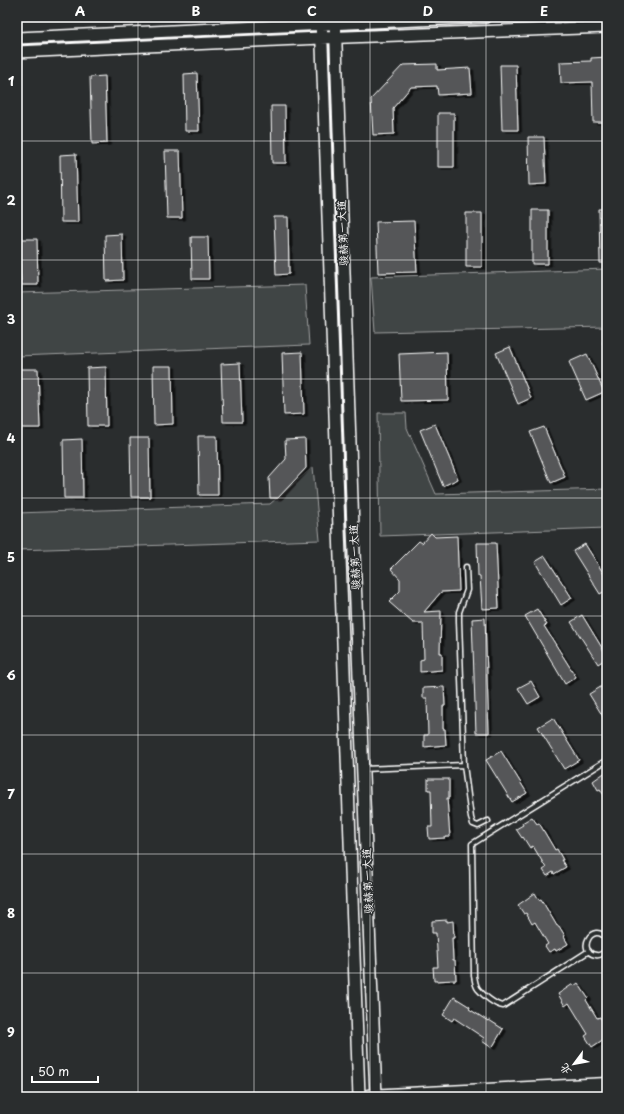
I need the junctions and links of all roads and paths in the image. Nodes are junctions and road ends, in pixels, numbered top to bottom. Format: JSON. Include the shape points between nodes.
{"nodes":[{"id":1,"x":485,"y":17,"type":"edge"},
{"id":2,"x":321,"y":20,"type":"edge"},
{"id":3,"x":335,"y":20,"type":"edge"},
{"id":4,"x":607,"y":27,"type":"edge"},
{"id":5,"x":336,"y":37,"type":"junction"},
{"id":6,"x":17,"y":38,"type":"edge"},
{"id":7,"x":321,"y":38,"type":"junction"},
{"id":8,"x":17,"y":52,"type":"edge"},
{"id":9,"x":466,"y":567,"type":"dead end"},
{"id":10,"x":607,"y":760,"type":"edge"},
{"id":11,"x":464,"y":765,"type":"junction"},
{"id":12,"x":363,"y":769,"type":"junction"},
{"id":13,"x":488,"y":820,"type":"dead end"},
{"id":14,"x":607,"y":939,"type":"edge"},
{"id":15,"x":607,"y":950,"type":"edge"},
{"id":16,"x":589,"y":951,"type":"junction"},
{"id":17,"x":607,"y":1085,"type":"edge"},
{"id":18,"x":359,"y":1097,"type":"edge"},
{"id":19,"x":373,"y":1097,"type":"edge"}],
"edges":[{"from":1,"to":3,"type":"main road"},
{"from":2,"to":3,"type":"main road"},
{"from":2,"to":6,"type":"main road"},
{"from":2,"to":7,"type":"main road","name":"骏赫第一大道"},
{"from":3,"to":5,"type":"main road","name":"骏赫第一大道"},
{"from":4,"to":5,"type":"main road"},
{"from":5,"to":7,"type":"main road"},
{"from":5,"to":12,"type":"main road","name":"骏赫第一大道"},
{"from":7,"to":8,"type":"main road"},
{"from":7,"to":18,"type":"main road","name":"骏赫第一大道"},
{"from":9,"to":11,"type":"lane","via":[[467,590],[459,612]]},
{"from":10,"to":16,"type":"lane","via":[[472,844],[474,976],[479,990],[503,1006]]},
{"from":11,"to":12,"type":"lane"},
{"from":11,"to":13,"type":"lane","via":[[473,824],[478,826]]},
{"from":12,"to":19,"type":"main road","name":"骏赫第一大道"},
{"from":14,"to":16,"type":"lane","via":[[602,934],[591,935],[587,941]]},
{"from":15,"to":16,"type":"lane","via":[[599,955]]},
{"from":17,"to":19,"type":"highway"}]}
